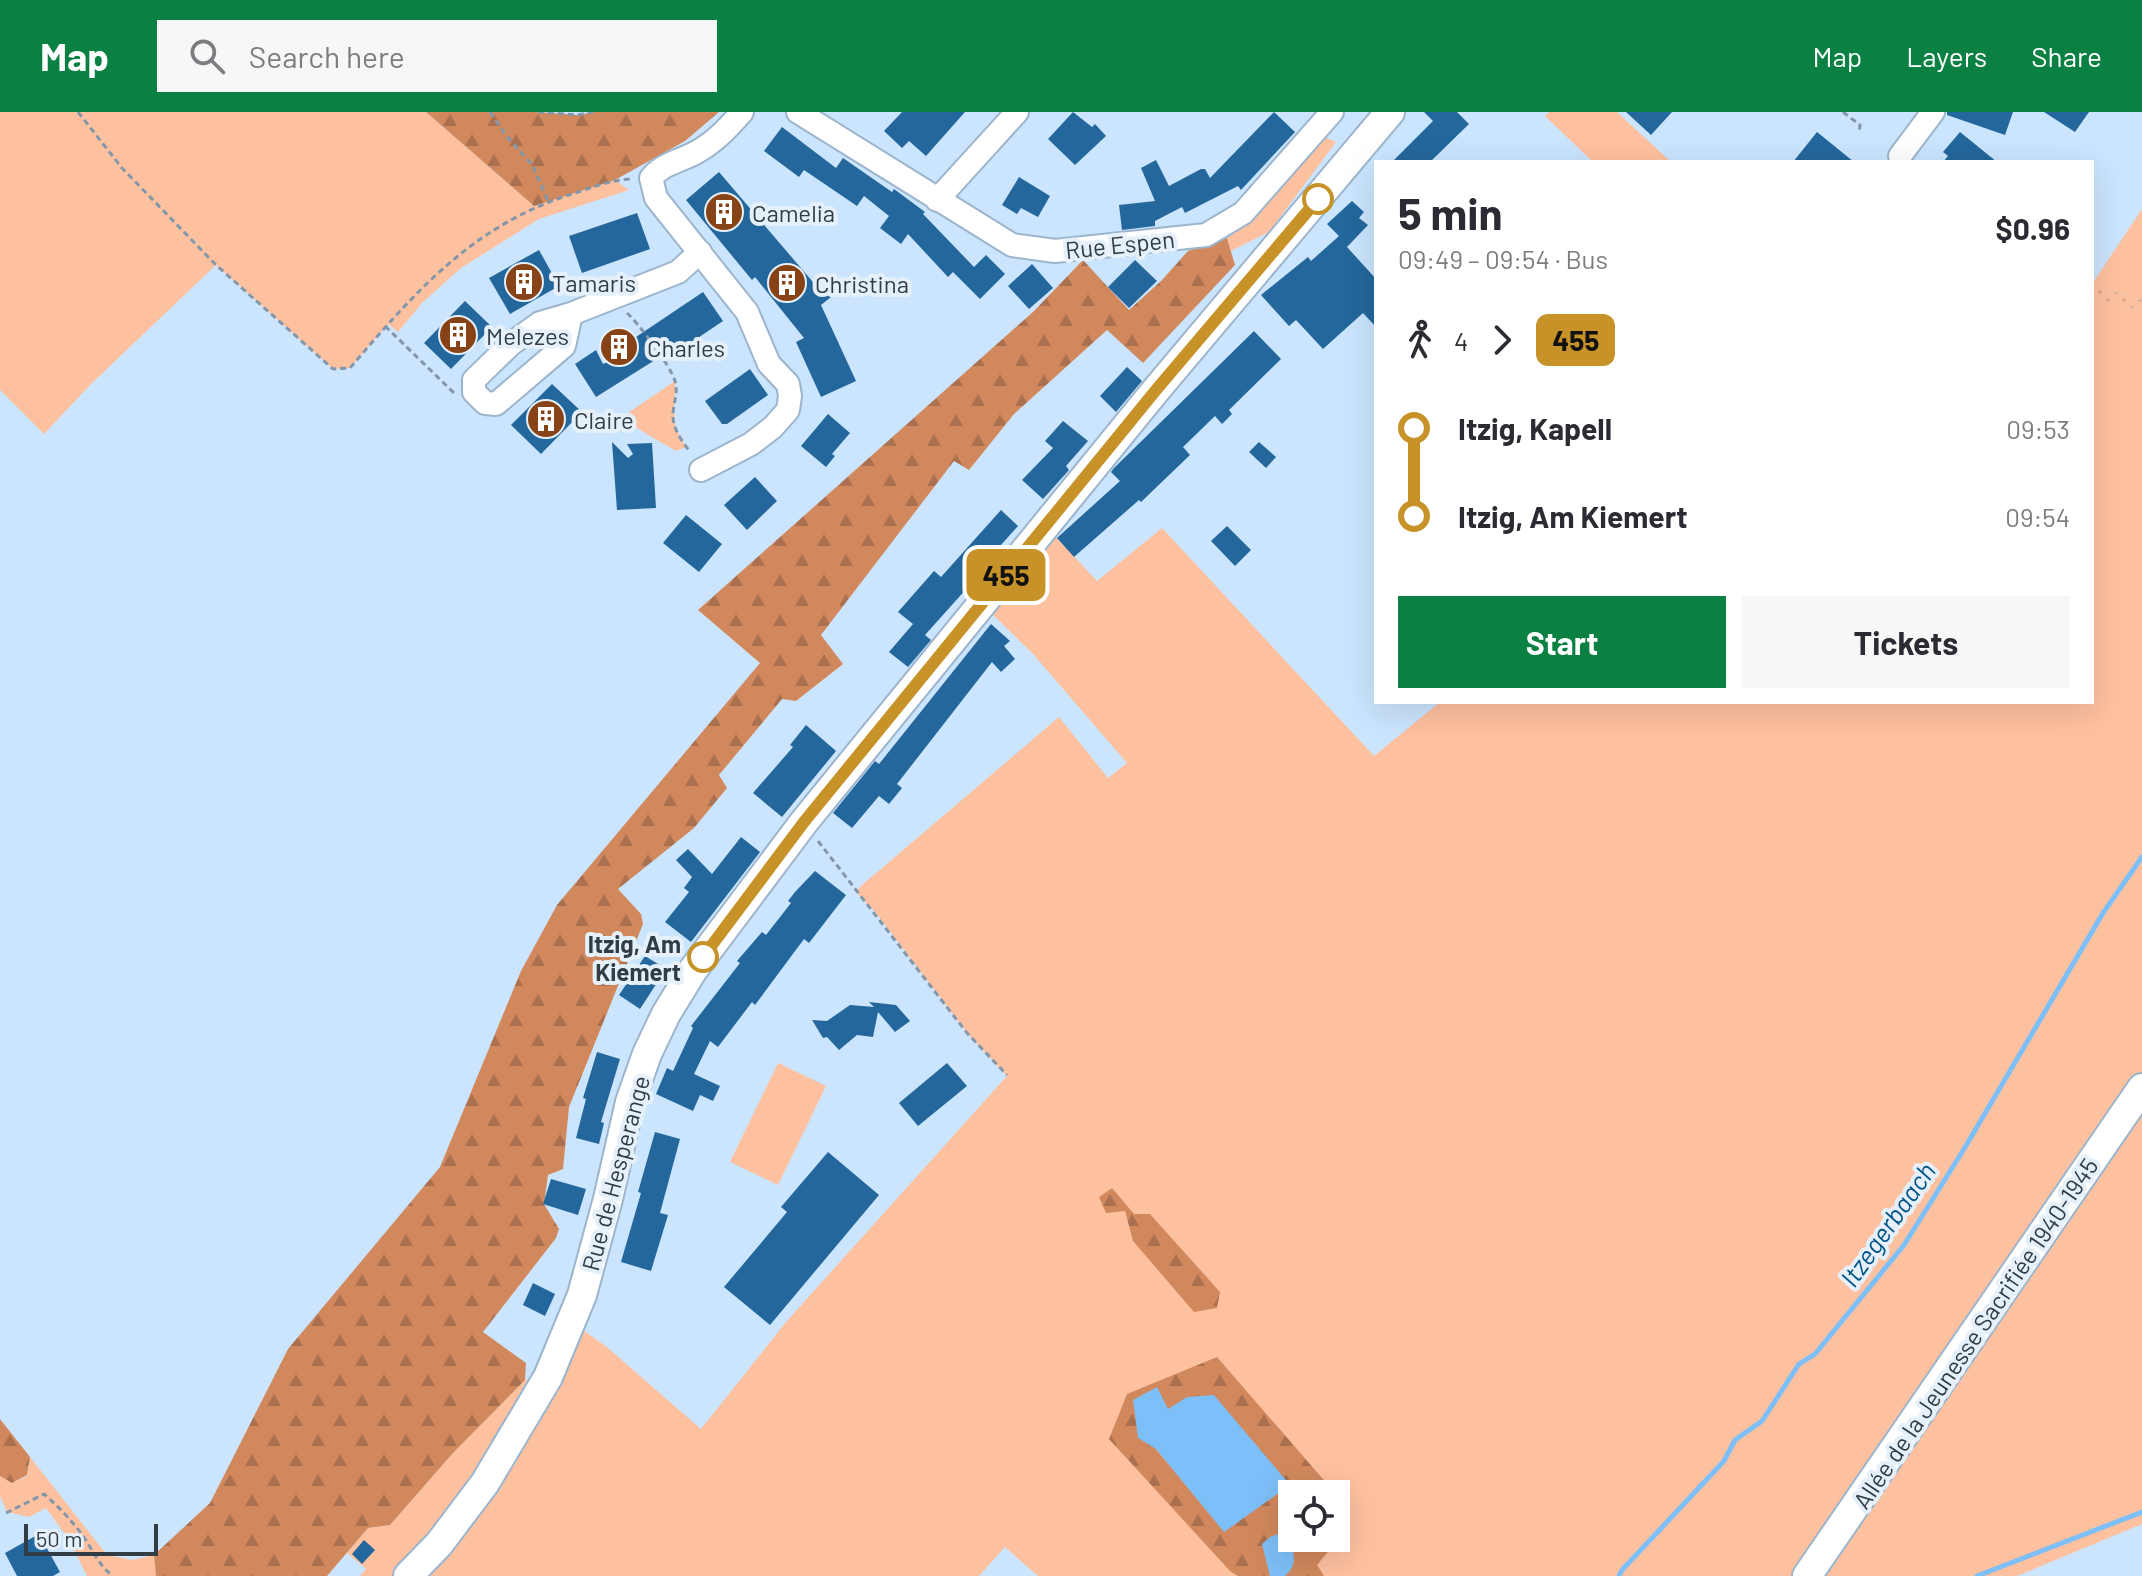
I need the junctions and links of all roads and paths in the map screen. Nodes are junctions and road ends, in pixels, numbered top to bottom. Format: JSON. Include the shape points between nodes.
{"nodes":[{"id":1,"x":78,"y":112,"type":"edge"},
{"id":2,"x":490,"y":112,"type":"edge"},
{"id":3,"x":538,"y":112,"type":"edge"},
{"id":4,"x":593,"y":112,"type":"edge"},
{"id":5,"x":742,"y":112,"type":"edge"},
{"id":6,"x":798,"y":112,"type":"edge"},
{"id":7,"x":1017,"y":112,"type":"edge"},
{"id":8,"x":1332,"y":112,"type":"edge"},
{"id":9,"x":1390,"y":112,"type":"edge"},
{"id":10,"x":1843,"y":112,"type":"edge"},
{"id":11,"x":1933,"y":112,"type":"edge"},
{"id":12,"x":1859,"y":133,"type":"dead end"},
{"id":13,"x":1900,"y":156,"type":"dead end"},
{"id":14,"x":651,"y":178,"type":"junction"},
{"id":15,"x":937,"y":200,"type":"junction"},
{"id":16,"x":548,"y":201,"type":"junction"},
{"id":17,"x":700,"y":252,"type":"junction"},
{"id":18,"x":609,"y":298,"type":"junction"},
{"id":19,"x":571,"y":314,"type":"junction"},
{"id":20,"x":385,"y":326,"type":"junction"},
{"id":21,"x":474,"y":380,"type":"junction"},
{"id":22,"x":701,"y":470,"type":"joint"},
{"id":23,"x":804,"y":822,"type":"junction"},
{"id":24,"x":1007,"y":1075,"type":"dead end"},
{"id":25,"x":2142,"y":1088,"type":"edge"},
{"id":26,"x":6,"y":1513,"type":"dead end"},
{"id":27,"x":113,"y":1576,"type":"edge"},
{"id":28,"x":408,"y":1576,"type":"edge"},
{"id":29,"x":1807,"y":1576,"type":"edge"}],
"edges":[{"from":1,"to":20,"type":"path","via":[[122,168],[216,265],[333,369],[350,368]]},
{"from":2,"to":16,"type":"path","via":[[533,166]]},
{"from":3,"to":4,"type":"path"},
{"from":5,"to":14,"type":"street","via":[[723,135]]},
{"from":6,"to":15,"type":"street","name":"Rue Espen"},
{"from":7,"to":15,"type":"street"},
{"from":8,"to":15,"type":"street","name":"Rue Espen","via":[[1243,213],[1206,235],[1055,251],[1012,245]]},
{"from":9,"to":23,"type":"main road","name":"Rue de Hesperange"},
{"from":10,"to":12,"type":"path","via":[[1860,125]]},
{"from":11,"to":13,"type":"street"},
{"from":14,"to":16,"type":"path","via":[[615,180]]},
{"from":14,"to":17,"type":"street","via":[[656,198]]},
{"from":16,"to":20,"type":"path","via":[[501,224],[452,259]]},
{"from":17,"to":18,"type":"street","via":[[678,272]]},
{"from":17,"to":22,"type":"street","via":[[747,312],[769,364],[788,384],[790,396],[788,410],[773,427]]},
{"from":18,"to":19,"type":"street"},
{"from":18,"to":22,"type":"path","via":[[638,323],[675,381],[676,431]]},
{"from":19,"to":21,"type":"street","via":[[540,323]]},
{"from":19,"to":21,"type":"street","via":[[564,346],[496,404],[485,403],[474,392]]},
{"from":20,"to":21,"type":"path","via":[[454,393]]},
{"from":23,"to":24,"type":"path","via":[[967,1033]]},
{"from":23,"to":28,"type":"main road","name":"Rue de Hesperange","via":[[666,1014],[630,1102],[582,1295],[548,1377],[485,1483]]},
{"from":25,"to":29,"type":"main road","name":"Allée de la Jeunesse Sacrifiée 1940-1945"},
{"from":26,"to":27,"type":"path","via":[[44,1494]]}]}
